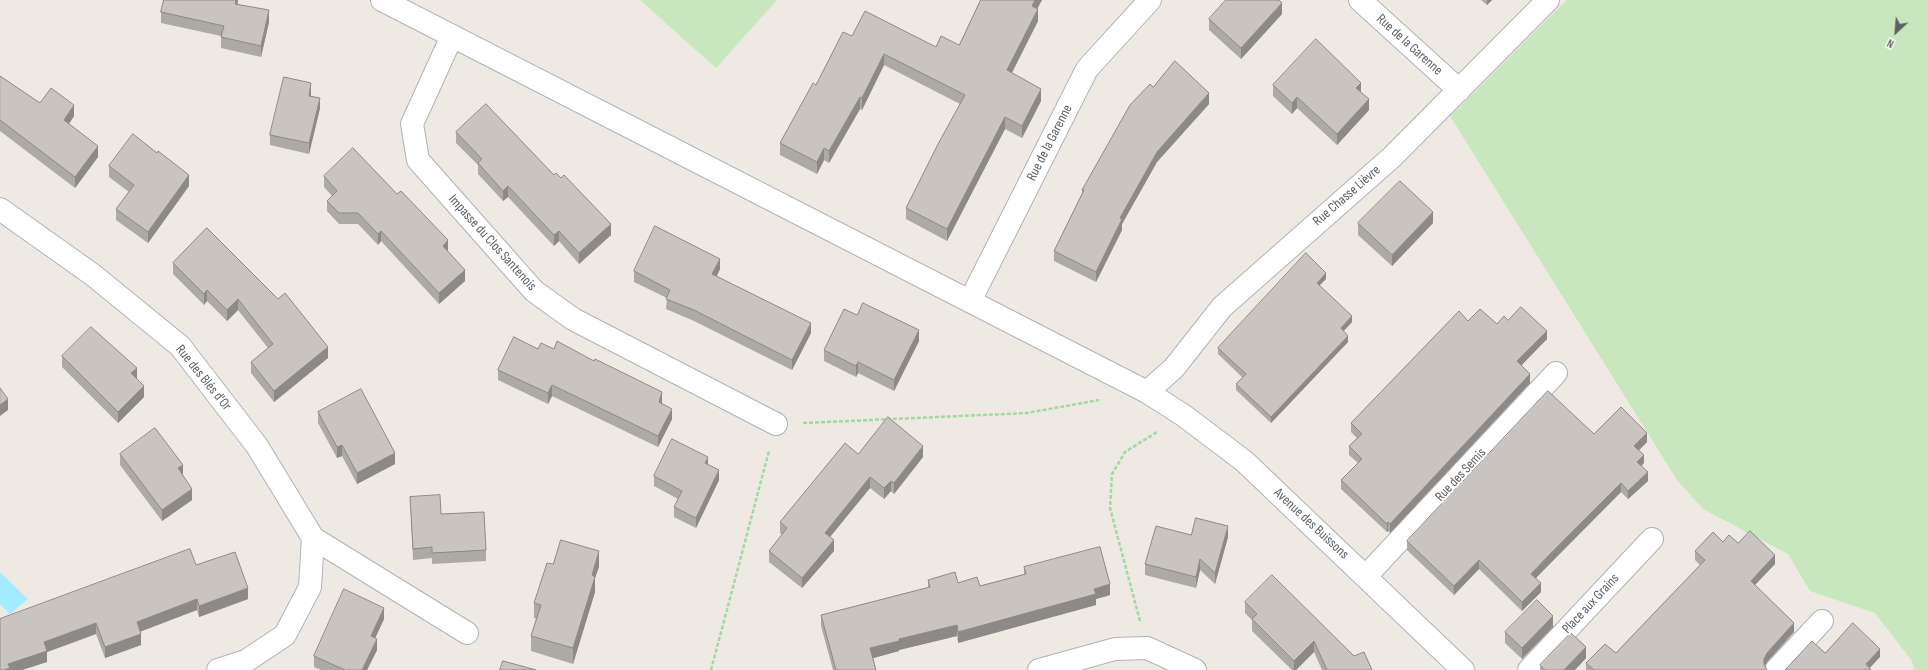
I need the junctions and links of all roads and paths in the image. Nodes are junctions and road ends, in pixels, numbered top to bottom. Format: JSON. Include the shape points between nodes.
{"nodes":[{"id":1,"x":382,"y":0,"type":"edge"},
{"id":2,"x":1150,"y":0,"type":"edge"},
{"id":3,"x":1360,"y":0,"type":"edge"},
{"id":4,"x":1548,"y":0,"type":"edge"},
{"id":5,"x":452,"y":36,"type":"junction"},
{"id":6,"x":1459,"y":90,"type":"junction"},
{"id":7,"x":0,"y":209,"type":"edge"},
{"id":8,"x":970,"y":301,"type":"junction"},
{"id":9,"x":1556,"y":374,"type":"dead end"},
{"id":10,"x":1147,"y":392,"type":"junction"},
{"id":11,"x":1102,"y":400,"type":"dead end"},
{"id":12,"x":1183,"y":415,"type":"junction"},
{"id":13,"x":776,"y":424,"type":"junction"},
{"id":14,"x":313,"y":538,"type":"junction"},
{"id":15,"x":1652,"y":539,"type":"dead end"},
{"id":16,"x":1366,"y":576,"type":"junction"},
{"id":17,"x":1822,"y":621,"type":"dead end"},
{"id":18,"x":467,"y":633,"type":"dead end"},
{"id":19,"x":1147,"y":648,"type":"junction"},
{"id":20,"x":218,"y":670,"type":"edge"},
{"id":21,"x":711,"y":670,"type":"edge"},
{"id":22,"x":1040,"y":670,"type":"edge"},
{"id":23,"x":1195,"y":670,"type":"edge"},
{"id":24,"x":1463,"y":670,"type":"edge"},
{"id":25,"x":1529,"y":670,"type":"edge"},
{"id":26,"x":1776,"y":670,"type":"edge"}],
"edges":[{"from":1,"to":5,"type":"street","name":"Avenue des Buissons"},
{"from":2,"to":8,"type":"street","name":"Rue de la Garenne","via":[[1087,68]]},
{"from":3,"to":6,"type":"street","name":"Rue de la Garenne"},
{"from":4,"to":6,"type":"street","name":"Rue Chasse Lièvre"},
{"from":5,"to":8,"type":"street","name":"Avenue des Buissons"},
{"from":5,"to":13,"type":"street","name":"Impasse du Clos Santenois","via":[[412,124],[418,160],[534,291],[572,319]]},
{"from":6,"to":10,"type":"street","name":"Rue Chasse Lièvre","via":[[1392,157],[1222,307],[1174,368]]},
{"from":7,"to":14,"type":"street","name":"Rue des Blés d'Or","via":[[93,275],[180,346],[257,446]]},
{"from":8,"to":10,"type":"street","name":"Avenue des Buissons"},
{"from":9,"to":16,"type":"street","name":"Rue des Semis"},
{"from":10,"to":12,"type":"street","name":"Avenue des Buissons"},
{"from":11,"to":13,"type":"path","via":[[1027,413]]},
{"from":12,"to":16,"type":"street","name":"Avenue des Buissons","via":[[1244,461]]},
{"from":12,"to":19,"type":"path","via":[[1125,452],[1112,474],[1110,508]]},
{"from":13,"to":21,"type":"path"},
{"from":14,"to":18,"type":"street"},
{"from":14,"to":20,"type":"street","via":[[310,587],[284,635],[246,661]]},
{"from":15,"to":25,"type":"street","name":"Place aux Grains"},
{"from":16,"to":24,"type":"street","name":"Avenue des Buissons"},
{"from":17,"to":26,"type":"street"},
{"from":19,"to":22,"type":"street","via":[[1115,649]]},
{"from":19,"to":23,"type":"street"}]}
